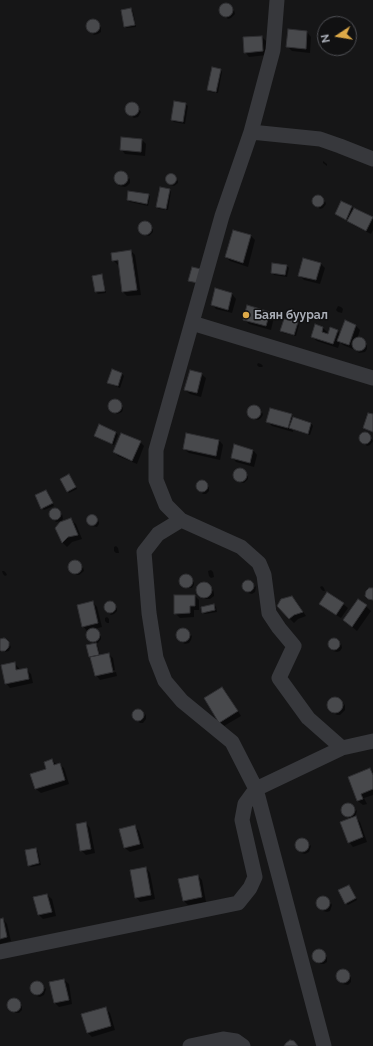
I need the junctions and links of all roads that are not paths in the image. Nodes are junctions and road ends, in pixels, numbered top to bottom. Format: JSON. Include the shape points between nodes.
{"nodes":[{"id":1,"x":277,"y":0,"type":"edge"},
{"id":2,"x":251,"y":132,"type":"junction"},
{"id":3,"x":373,"y":159,"type":"edge"},
{"id":4,"x":192,"y":323,"type":"junction"},
{"id":5,"x":373,"y":378,"type":"edge"},
{"id":6,"x":180,"y":520,"type":"junction"},
{"id":7,"x":373,"y":741,"type":"edge"},
{"id":8,"x":342,"y":748,"type":"junction"},
{"id":9,"x":256,"y":789,"type":"junction"},
{"id":10,"x":0,"y":952,"type":"edge"},
{"id":11,"x":190,"y":1046,"type":"edge"},
{"id":12,"x":243,"y":1046,"type":"edge"},
{"id":13,"x":324,"y":1046,"type":"edge"}],
"edges":[{"from":1,"to":2,"type":"street","via":[[274,50]]},
{"from":2,"to":3,"type":"street","via":[[320,139]]},
{"from":2,"to":4,"type":"street","via":[[222,216]]},
{"from":4,"to":5,"type":"street"},
{"from":4,"to":6,"type":"street","via":[[156,450],[156,480],[166,505]]},
{"from":6,"to":8,"type":"street","via":[[241,547],[259,563],[264,575],[269,613],[294,646],[279,678],[308,718]]},
{"from":6,"to":9,"type":"street","via":[[158,534],[144,552],[149,614],[156,658],[165,681],[182,701],[232,742]]},
{"from":7,"to":8,"type":"street"},
{"from":8,"to":9,"type":"street"},
{"from":9,"to":10,"type":"street","via":[[245,804],[242,820],[255,877],[238,903]]},
{"from":9,"to":13,"type":"street"},
{"from":11,"to":12,"type":"street","via":[[223,1039]]}]}
